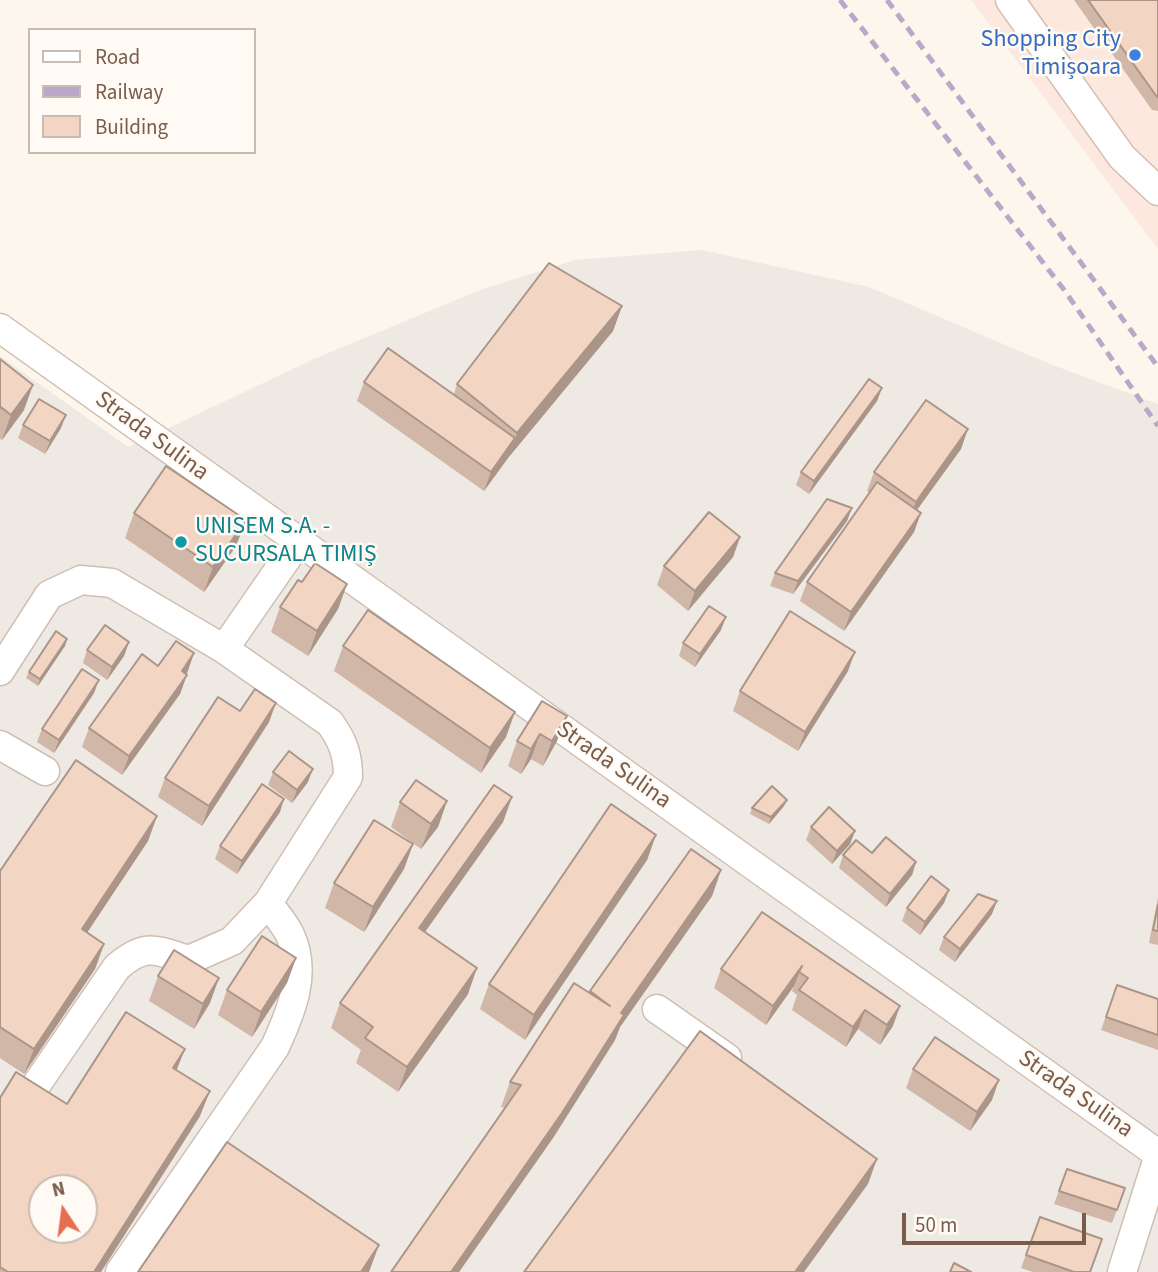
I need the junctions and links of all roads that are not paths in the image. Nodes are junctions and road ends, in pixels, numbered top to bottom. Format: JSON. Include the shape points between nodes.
{"nodes":[{"id":1,"x":1010,"y":0,"type":"edge"},
{"id":2,"x":1158,"y":191,"type":"edge"},
{"id":3,"x":0,"y":328,"type":"edge"},
{"id":4,"x":298,"y":542,"type":"junction"},
{"id":5,"x":224,"y":649,"type":"junction"},
{"id":6,"x":0,"y":671,"type":"edge"},
{"id":7,"x":0,"y":745,"type":"edge"},
{"id":8,"x":45,"y":771,"type":"dead end"},
{"id":9,"x":268,"y":903,"type":"junction"},
{"id":10,"x":657,"y":1009,"type":"dead end"},
{"id":11,"x":754,"y":1076,"type":"edge"},
{"id":12,"x":32,"y":1091,"type":"edge"},
{"id":13,"x":1158,"y":1156,"type":"edge"},
{"id":14,"x":120,"y":1272,"type":"edge"},
{"id":15,"x":1122,"y":1272,"type":"edge"}],
"edges":[{"from":1,"to":2,"type":"street","via":[[1122,157]]},
{"from":3,"to":4,"type":"street","name":"Strada Sulina"},
{"from":4,"to":5,"type":"street"},
{"from":4,"to":13,"type":"street","name":"Strada Sulina"},
{"from":5,"to":6,"type":"street","via":[[130,592],[111,583],[81,580],[49,595]]},
{"from":5,"to":9,"type":"street","via":[[330,723],[348,757],[348,778]]},
{"from":7,"to":8,"type":"street"},
{"from":9,"to":12,"type":"street","via":[[232,941],[209,953],[189,960],[147,948],[131,955],[117,967]]},
{"from":9,"to":14,"type":"street","via":[[290,935],[297,964],[298,987],[288,1017],[275,1047]]},
{"from":10,"to":11,"type":"street"},
{"from":13,"to":15,"type":"street"}]}
